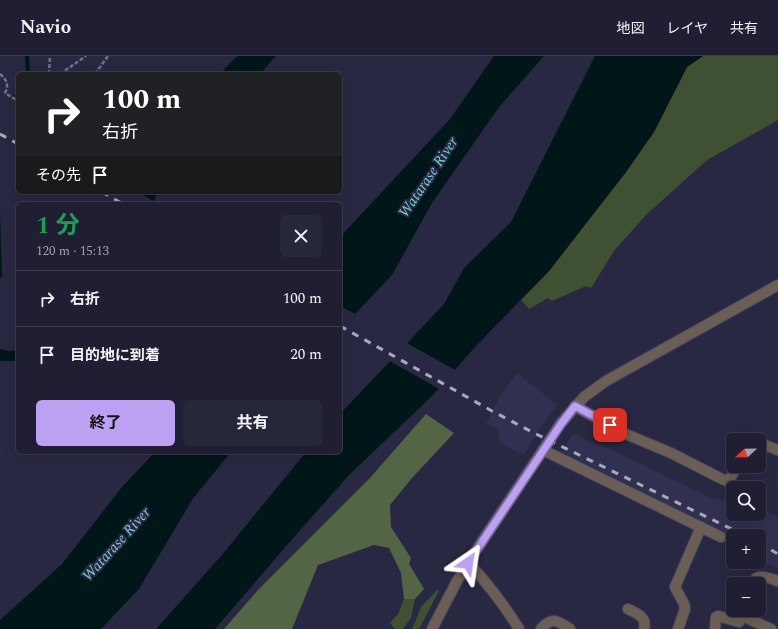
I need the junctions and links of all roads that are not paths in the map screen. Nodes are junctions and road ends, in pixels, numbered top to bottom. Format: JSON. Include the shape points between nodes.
{"nodes":[{"id":1,"x":778,"y":286,"type":"edge"},
{"id":2,"x":575,"y":406,"type":"junction"},
{"id":3,"x":766,"y":446,"type":"edge"},
{"id":4,"x":543,"y":450,"type":"junction"},
{"id":5,"x":778,"y":450,"type":"edge"},
{"id":6,"x":733,"y":473,"type":"edge"},
{"id":7,"x":701,"y":527,"type":"junction"},
{"id":8,"x":721,"y":537,"type":"dead end"},
{"id":9,"x":468,"y":563,"type":"junction"},
{"id":10,"x":758,"y":577,"type":"edge"},
{"id":11,"x":778,"y":581,"type":"edge"},
{"id":12,"x":628,"y":609,"type":"dead end"},
{"id":13,"x":741,"y":617,"type":"edge"},
{"id":14,"x":749,"y":617,"type":"edge"},
{"id":15,"x":432,"y":629,"type":"edge"},
{"id":16,"x":519,"y":629,"type":"edge"},
{"id":17,"x":541,"y":629,"type":"edge"},
{"id":18,"x":570,"y":629,"type":"edge"},
{"id":19,"x":644,"y":629,"type":"edge"},
{"id":20,"x":678,"y":629,"type":"edge"},
{"id":21,"x":715,"y":629,"type":"edge"},
{"id":22,"x":771,"y":629,"type":"edge"}],
"edges":[{"from":1,"to":2,"type":"street","via":[[606,381]]},
{"from":2,"to":4,"type":"street"},
{"from":2,"to":6,"type":"street","via":[[621,432],[671,452],[722,479],[727,481]]},
{"from":3,"to":5,"type":"street"},
{"from":4,"to":7,"type":"street"},
{"from":4,"to":9,"type":"street"},
{"from":7,"to":8,"type":"street"},
{"from":7,"to":20,"type":"street","via":[[675,587],[685,610]]},
{"from":9,"to":15,"type":"street"},
{"from":9,"to":16,"type":"street","via":[[486,582]]},
{"from":10,"to":11,"type":"street","via":[[765,576]]},
{"from":12,"to":19,"type":"street","via":[[643,617],[646,623]]},
{"from":13,"to":21,"type":"street","via":[[739,622],[718,616]]},
{"from":14,"to":22,"type":"street"},
{"from":17,"to":18,"type":"street","via":[[546,623],[553,621]]}]}
